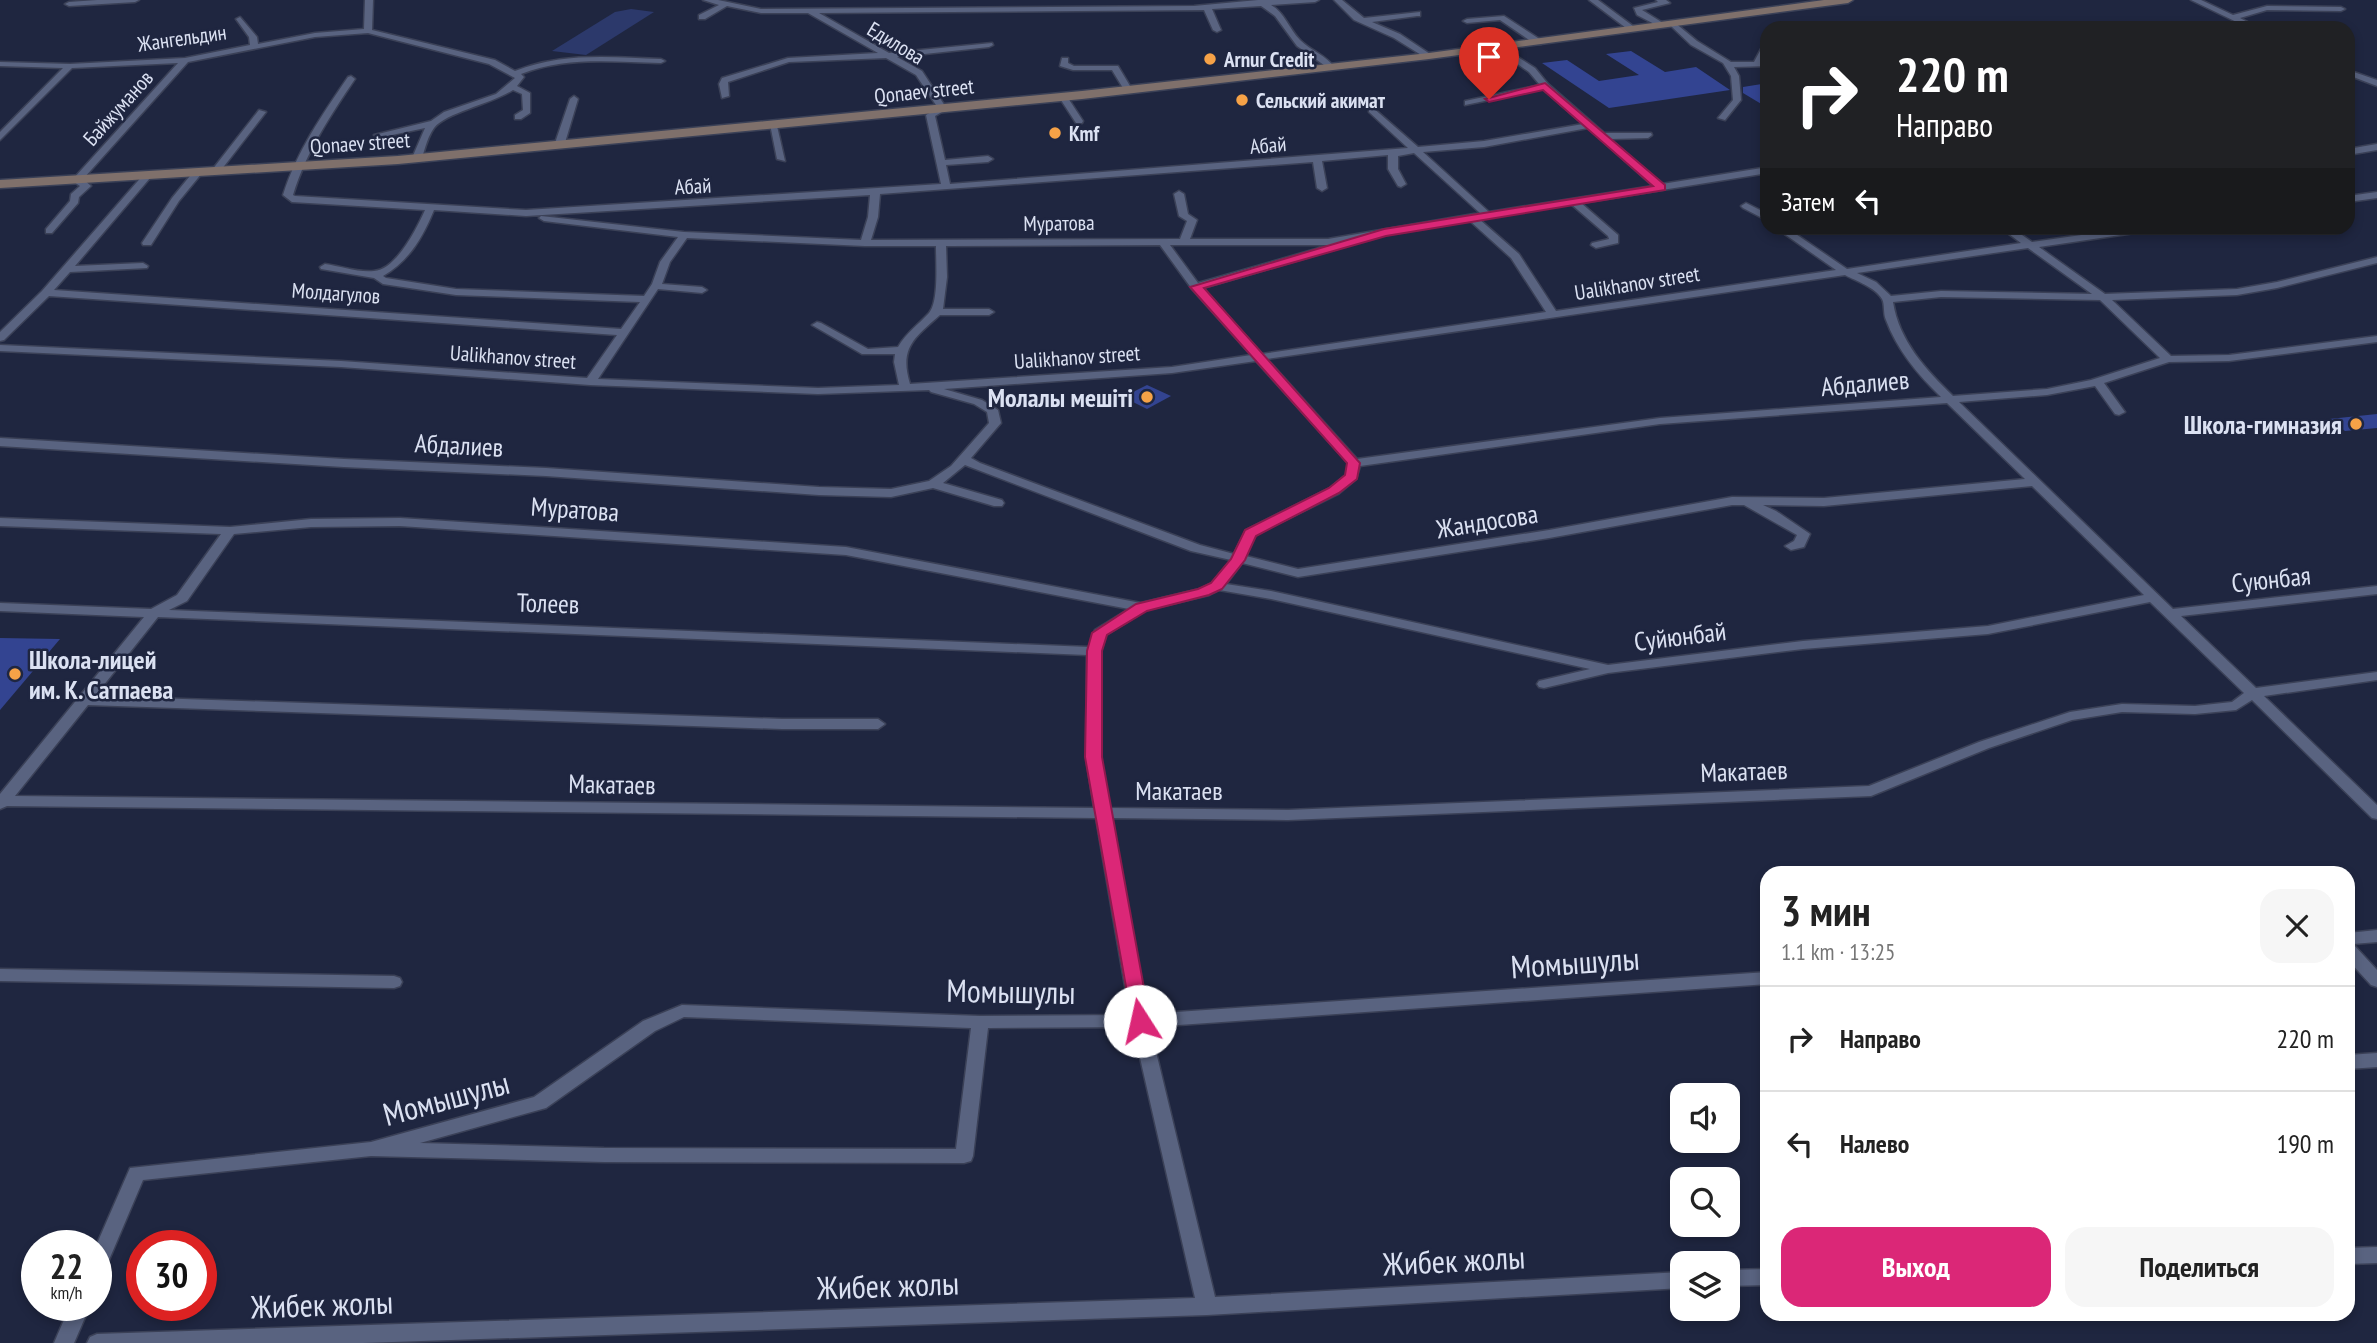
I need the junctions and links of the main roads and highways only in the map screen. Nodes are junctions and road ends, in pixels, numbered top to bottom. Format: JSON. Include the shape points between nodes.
{"nodes":[{"id":1,"x":1848,"y":0,"type":"edge"},
{"id":2,"x":0,"y":184,"type":"edge"}],
"edges":[{"from":1,"to":2,"type":"main road","name":"Qonaev street","via":[[1331,68],[774,126],[417,158]]}]}
